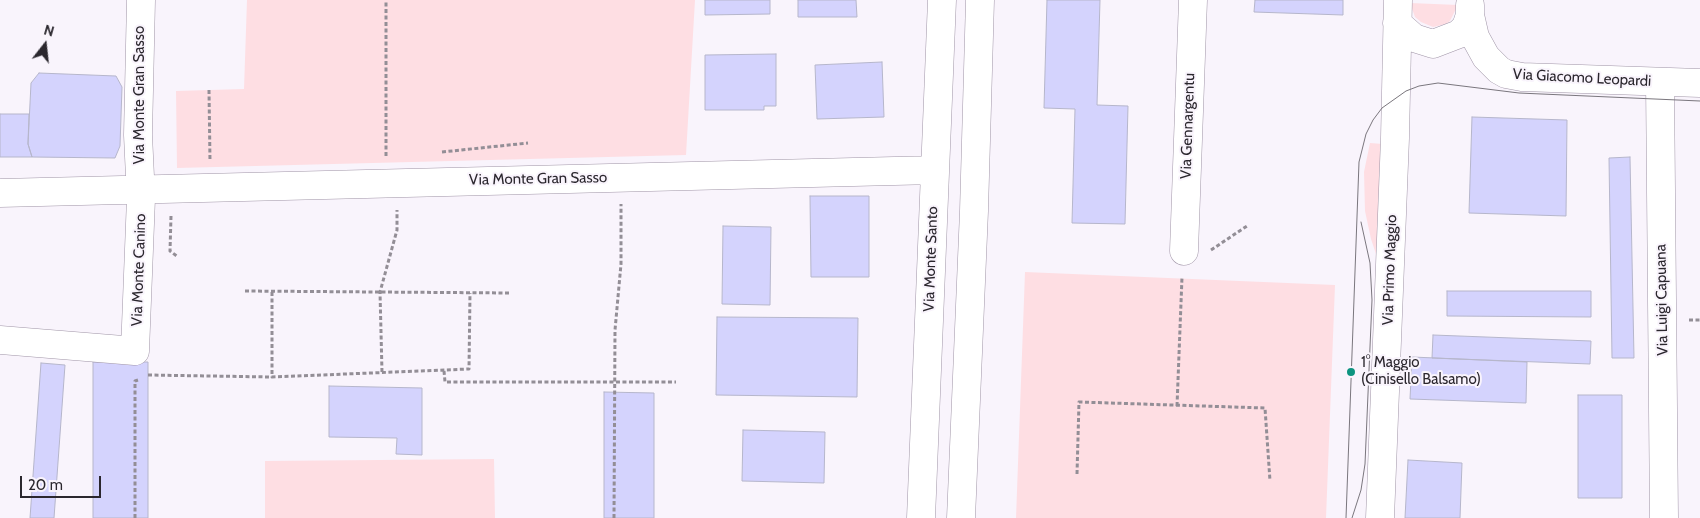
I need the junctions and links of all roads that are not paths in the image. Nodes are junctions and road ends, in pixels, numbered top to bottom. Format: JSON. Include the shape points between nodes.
{"nodes":[{"id":1,"x":141,"y":0,"type":"edge"},
{"id":2,"x":942,"y":0,"type":"edge"},
{"id":3,"x":980,"y":0,"type":"edge"},
{"id":4,"x":1193,"y":0,"type":"edge"},
{"id":5,"x":1470,"y":8,"type":"edge"},
{"id":6,"x":1398,"y":11,"type":"edge"},
{"id":7,"x":1660,"y":82,"type":"junction"},
{"id":8,"x":1700,"y":83,"type":"edge"},
{"id":9,"x":935,"y":170,"type":"junction"},
{"id":10,"x":141,"y":190,"type":"junction"},
{"id":11,"x":0,"y":193,"type":"edge"},
{"id":12,"x":1191,"y":258,"type":"road end"},
{"id":13,"x":0,"y":340,"type":"edge"},
{"id":14,"x":921,"y":518,"type":"edge"},
{"id":15,"x":961,"y":518,"type":"edge"},
{"id":16,"x":1380,"y":518,"type":"edge"},
{"id":17,"x":1664,"y":518,"type":"edge"}],
"edges":[{"from":1,"to":10,"type":"street","name":"Via Monte Gran Sasso","via":[[138,135]]},
{"from":2,"to":9,"type":"street","name":"Via Monte Santo"},
{"from":3,"to":15,"type":"street"},
{"from":4,"to":12,"type":"street","name":"Via Gennargentu"},
{"from":5,"to":6,"type":"street","name":"Via Primo Maggio","via":[[1466,27],[1460,34],[1432,44],[1414,38]]},
{"from":5,"to":7,"type":"street","name":"Via Giacomo Leopardi","via":[[1475,37],[1492,64],[1506,74]]},
{"from":6,"to":16,"type":"street","name":"Via Primo Maggio"},
{"from":7,"to":8,"type":"street","name":"Via Giacomo Leopardi"},
{"from":7,"to":17,"type":"street","name":"Via Luigi Capuana"},
{"from":9,"to":10,"type":"street","name":"Via Monte Gran Sasso"},
{"from":9,"to":14,"type":"street","name":"Via Monte Santo"},
{"from":10,"to":11,"type":"street","name":"Via Monte Gran Sasso"},
{"from":10,"to":13,"type":"street","name":"Via Monte Canino","via":[[135,351]]}]}
